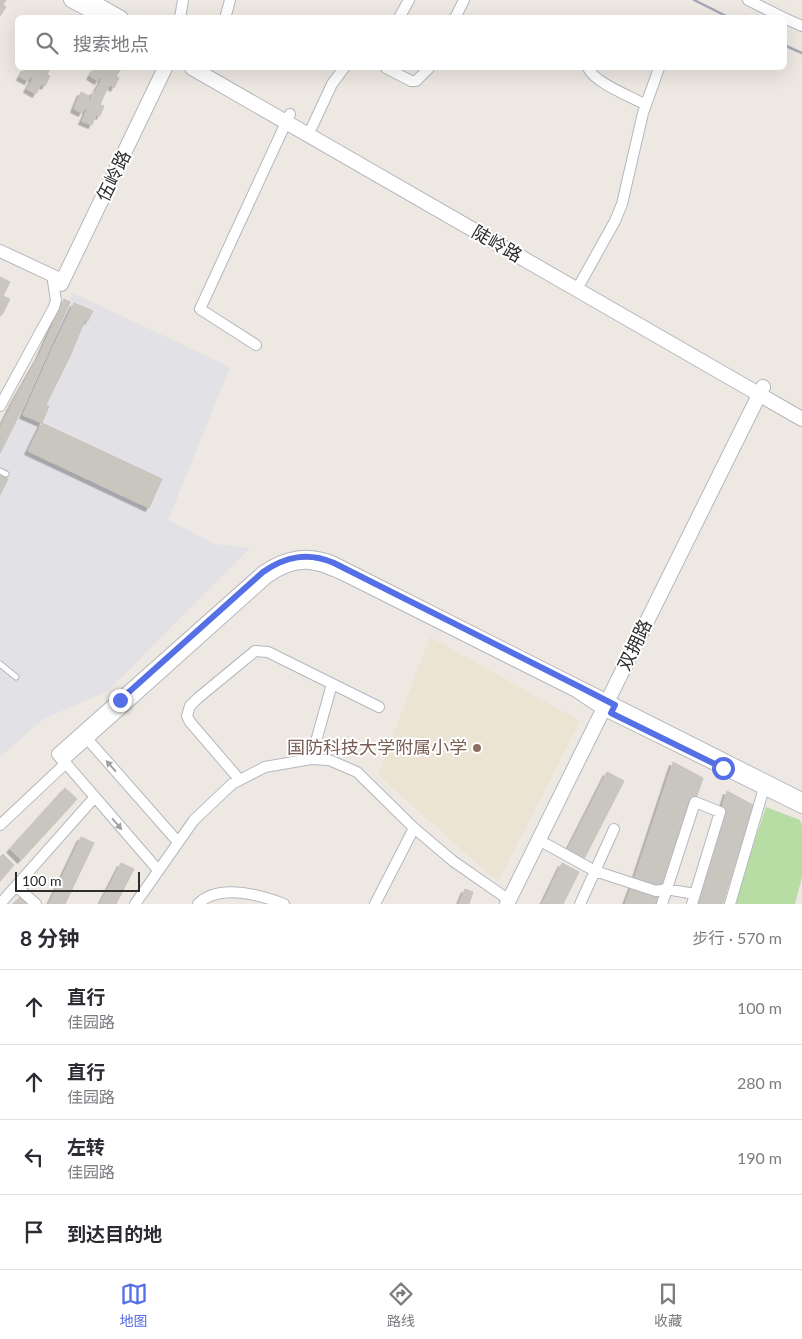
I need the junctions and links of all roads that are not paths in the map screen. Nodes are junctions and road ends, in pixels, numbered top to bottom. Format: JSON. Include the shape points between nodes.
{"nodes":[{"id":1,"x":71,"y":0,"type":"edge"},
{"id":2,"x":88,"y":0,"type":"edge"},
{"id":3,"x":183,"y":0,"type":"edge"},
{"id":4,"x":230,"y":0,"type":"edge"},
{"id":5,"x":409,"y":0,"type":"edge"},
{"id":6,"x":464,"y":0,"type":"edge"},
{"id":7,"x":748,"y":0,"type":"edge"},
{"id":8,"x":226,"y":14,"type":"dead end"},
{"id":9,"x":97,"y":15,"type":"edge"},
{"id":10,"x":115,"y":15,"type":"edge"},
{"id":11,"x":180,"y":15,"type":"edge"},
{"id":12,"x":401,"y":15,"type":"edge"},
{"id":13,"x":456,"y":15,"type":"edge"},
{"id":14,"x":778,"y":15,"type":"edge"},
{"id":15,"x":787,"y":19,"type":"edge"},
{"id":16,"x":802,"y":26,"type":"edge"},
{"id":17,"x":156,"y":70,"type":"edge"},
{"id":18,"x":164,"y":70,"type":"edge"},
{"id":19,"x":196,"y":70,"type":"edge"},
{"id":20,"x":212,"y":70,"type":"edge"},
{"id":21,"x":342,"y":70,"type":"edge"},
{"id":22,"x":390,"y":70,"type":"edge"},
{"id":23,"x":427,"y":70,"type":"edge"},
{"id":24,"x":589,"y":70,"type":"edge"},
{"id":25,"x":658,"y":70,"type":"edge"},
{"id":26,"x":646,"y":105,"type":"junction"},
{"id":27,"x":288,"y":118,"type":"junction"},
{"id":28,"x":312,"y":127,"type":"junction"},
{"id":29,"x":0,"y":251,"type":"edge"},
{"id":30,"x":0,"y":256,"type":"edge"},
{"id":31,"x":58,"y":280,"type":"junction"},
{"id":32,"x":581,"y":282,"type":"junction"},
{"id":33,"x":256,"y":345,"type":"dead end"},
{"id":34,"x":765,"y":393,"type":"junction"},
{"id":35,"x":0,"y":406,"type":"edge"},
{"id":36,"x":802,"y":409,"type":"edge"},
{"id":37,"x":802,"y":419,"type":"edge"},
{"id":38,"x":0,"y":471,"type":"edge"},
{"id":39,"x":6,"y":474,"type":"dead end"},
{"id":40,"x":0,"y":664,"type":"edge"},
{"id":41,"x":16,"y":677,"type":"dead end"},
{"id":42,"x":332,"y":684,"type":"junction"},
{"id":43,"x":379,"y":707,"type":"dead end"},
{"id":44,"x":609,"y":707,"type":"junction"},
{"id":45,"x":85,"y":736,"type":"junction"},
{"id":46,"x":311,"y":760,"type":"junction"},
{"id":47,"x":65,"y":761,"type":"junction"},
{"id":48,"x":239,"y":780,"type":"junction"},
{"id":49,"x":764,"y":788,"type":"junction"},
{"id":50,"x":94,"y":798,"type":"junction"},
{"id":51,"x":802,"y":799,"type":"edge"},
{"id":52,"x":802,"y":807,"type":"edge"},
{"id":53,"x":0,"y":825,"type":"edge"},
{"id":54,"x":414,"y":828,"type":"junction"},
{"id":55,"x":614,"y":829,"type":"dead end"},
{"id":56,"x":178,"y":842,"type":"junction"},
{"id":57,"x":546,"y":844,"type":"junction"},
{"id":58,"x":158,"y":870,"type":"junction"},
{"id":59,"x":595,"y":871,"type":"junction"},
{"id":60,"x":16,"y":886,"type":"junction"},
{"id":61,"x":666,"y":889,"type":"junction"},
{"id":62,"x":694,"y":899,"type":"edge"},
{"id":63,"x":511,"y":903,"type":"edge"},
{"id":64,"x":0,"y":904,"type":"edge"},
{"id":65,"x":36,"y":904,"type":"edge"},
{"id":66,"x":135,"y":904,"type":"edge"},
{"id":67,"x":198,"y":904,"type":"edge"},
{"id":68,"x":284,"y":904,"type":"edge"},
{"id":69,"x":375,"y":904,"type":"edge"},
{"id":70,"x":580,"y":904,"type":"edge"},
{"id":71,"x":662,"y":904,"type":"edge"},
{"id":72,"x":730,"y":904,"type":"edge"}],
"edges":[{"from":1,"to":9,"type":"main road"},
{"from":2,"to":10,"type":"main road"},
{"from":3,"to":11,"type":"street"},
{"from":4,"to":8,"type":"street"},
{"from":5,"to":12,"type":"street"},
{"from":6,"to":13,"type":"street"},
{"from":7,"to":14,"type":"street"},
{"from":15,"to":16,"type":"street"},
{"from":17,"to":31,"type":"main road","name":"伍岭路"},
{"from":18,"to":31,"type":"main road","name":"伍岭路"},
{"from":19,"to":27,"type":"main road","name":"陡岭路"},
{"from":20,"to":27,"type":"main road","name":"陡岭路"},
{"from":21,"to":28,"type":"street","via":[[332,84]]},
{"from":22,"to":23,"type":"street","via":[[411,81],[416,81]]},
{"from":24,"to":26,"type":"street","via":[[601,81]]},
{"from":25,"to":26,"type":"street"},
{"from":26,"to":32,"type":"street","via":[[622,204]]},
{"from":27,"to":28,"type":"main road","name":"陡岭路"},
{"from":27,"to":33,"type":"street","via":[[200,309]]},
{"from":27,"to":34,"type":"main road","name":"陡岭路"},
{"from":28,"to":32,"type":"main road","name":"陡岭路"},
{"from":29,"to":31,"type":"street"},
{"from":30,"to":31,"type":"street"},
{"from":31,"to":35,"type":"street","via":[[54,308]]},
{"from":32,"to":34,"type":"main road","name":"陡岭路"},
{"from":34,"to":36,"type":"main road","name":"陡岭路"},
{"from":34,"to":37,"type":"main road","name":"陡岭路"},
{"from":34,"to":44,"type":"main road","name":"双拥路"},
{"from":38,"to":39,"type":"lane"},
{"from":40,"to":41,"type":"lane"},
{"from":42,"to":43,"type":"street"},
{"from":42,"to":46,"type":"street"},
{"from":42,"to":48,"type":"street","via":[[259,650],[190,706],[187,716],[190,722]]},
{"from":44,"to":45,"type":"street","via":[[334,563],[303,556],[286,559],[263,572]]},
{"from":44,"to":49,"type":"street"},
{"from":44,"to":51,"type":"street"},
{"from":44,"to":57,"type":"main road","name":"双拥路"},
{"from":44,"to":63,"type":"main road","name":"双拥路"},
{"from":45,"to":47,"type":"street","via":[[58,754]]},
{"from":56,"to":45,"type":"street","one_way":true},
{"from":46,"to":48,"type":"street","via":[[265,768]]},
{"from":46,"to":54,"type":"street","via":[[328,760],[357,772]]},
{"from":47,"to":50,"type":"street"},
{"from":47,"to":53,"type":"street"},
{"from":48,"to":56,"type":"street","via":[[213,800]]},
{"from":49,"to":52,"type":"street"},
{"from":49,"to":72,"type":"street"},
{"from":50,"to":58,"type":"street","one_way":true},
{"from":50,"to":60,"type":"street"},
{"from":54,"to":63,"type":"street"},
{"from":54,"to":69,"type":"street"},
{"from":55,"to":59,"type":"street"},
{"from":56,"to":58,"type":"street"},
{"from":57,"to":59,"type":"street"},
{"from":57,"to":63,"type":"main road","name":"双拥路"},
{"from":58,"to":66,"type":"street"},
{"from":59,"to":61,"type":"street","via":[[656,891]]},
{"from":59,"to":70,"type":"street"},
{"from":60,"to":64,"type":"street"},
{"from":60,"to":65,"type":"street"},
{"from":61,"to":62,"type":"street"},
{"from":61,"to":62,"type":"street","via":[[695,802],[720,812]]},
{"from":61,"to":71,"type":"street"},
{"from":67,"to":68,"type":"street","via":[[214,894],[227,892],[264,897]]}]}
